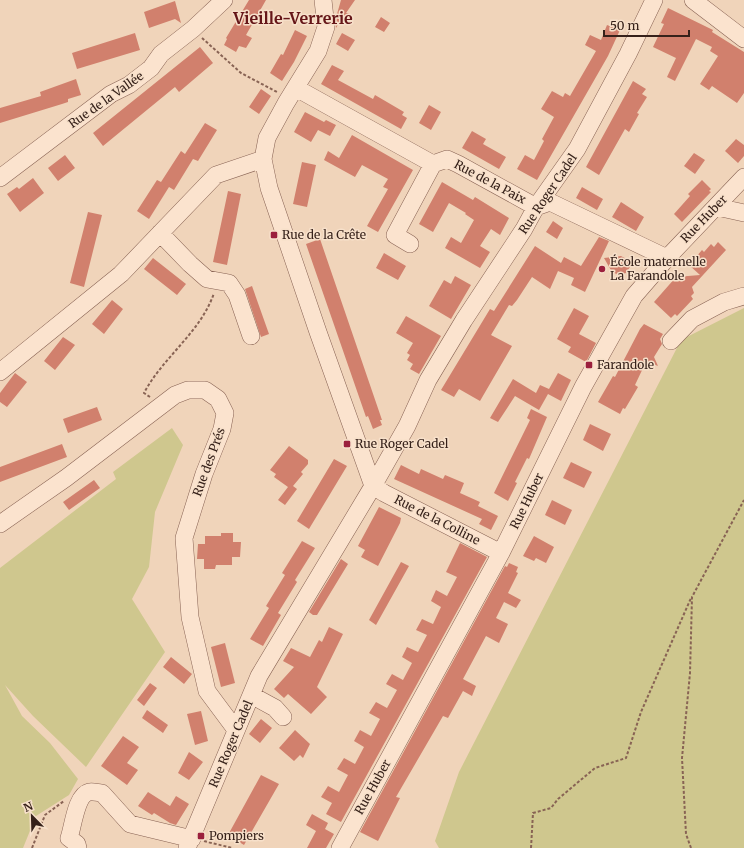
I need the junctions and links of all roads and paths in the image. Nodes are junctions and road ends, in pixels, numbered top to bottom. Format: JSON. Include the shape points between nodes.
{"nodes":[{"id":1,"x":224,"y":0,"type":"edge"},
{"id":2,"x":323,"y":0,"type":"edge"},
{"id":3,"x":654,"y":0,"type":"edge"},
{"id":4,"x":693,"y":0,"type":"edge"},
{"id":5,"x":193,"y":29,"type":"junction"},
{"id":6,"x":744,"y":39,"type":"edge"},
{"id":7,"x":292,"y":93,"type":"junction"},
{"id":8,"x":263,"y":159,"type":"junction"},
{"id":9,"x":433,"y":164,"type":"junction"},
{"id":10,"x":744,"y":177,"type":"edge"},
{"id":11,"x":0,"y":178,"type":"edge"},
{"id":12,"x":536,"y":207,"type":"junction"},
{"id":13,"x":717,"y":207,"type":"junction"},
{"id":14,"x":744,"y":214,"type":"edge"},
{"id":15,"x":160,"y":233,"type":"junction"},
{"id":16,"x":410,"y":244,"type":"dead end"},
{"id":17,"x":667,"y":258,"type":"junction"},
{"id":18,"x":219,"y":281,"type":"junction"},
{"id":19,"x":744,"y":296,"type":"edge"},
{"id":20,"x":251,"y":336,"type":"dead end"},
{"id":21,"x":671,"y":341,"type":"dead end"},
{"id":22,"x":0,"y":372,"type":"edge"},
{"id":23,"x":160,"y":405,"type":"junction"},
{"id":24,"x":373,"y":486,"type":"junction"},
{"id":25,"x":744,"y":500,"type":"edge"},
{"id":26,"x":0,"y":524,"type":"edge"},
{"id":27,"x":502,"y":552,"type":"junction"},
{"id":28,"x":692,"y":597,"type":"junction"},
{"id":29,"x":251,"y":695,"type":"junction"},
{"id":30,"x":283,"y":717,"type":"dead end"},
{"id":31,"x":236,"y":730,"type":"junction"},
{"id":32,"x":83,"y":796,"type":"junction"},
{"id":33,"x":190,"y":843,"type":"edge"},
{"id":34,"x":32,"y":848,"type":"edge"},
{"id":35,"x":78,"y":848,"type":"edge"},
{"id":36,"x":232,"y":848,"type":"edge"},
{"id":37,"x":340,"y":848,"type":"edge"},
{"id":38,"x":532,"y":848,"type":"edge"},
{"id":39,"x":691,"y":848,"type":"edge"}],
"edges":[{"from":1,"to":5,"type":"street","name":"Rue de la Vallée"},
{"from":2,"to":7,"type":"street","via":[[326,27],[318,51]]},
{"from":3,"to":12,"type":"street","name":"Rue Roger Cadel","via":[[577,149]]},
{"from":4,"to":6,"type":"street"},
{"from":5,"to":7,"type":"path","via":[[241,73]]},
{"from":5,"to":11,"type":"street","name":"Rue de la Vallée","via":[[161,54],[151,68],[129,85],[111,94]]},
{"from":7,"to":8,"type":"street","via":[[267,138]]},
{"from":7,"to":9,"type":"street"},
{"from":8,"to":15,"type":"street","via":[[216,175]]},
{"from":8,"to":24,"type":"street","via":[[269,188]]},
{"from":9,"to":12,"type":"street","name":"Rue de la Paix","via":[[447,159]]},
{"from":9,"to":16,"type":"street","via":[[395,235]]},
{"from":10,"to":13,"type":"street","name":"Rue Huber"},
{"from":12,"to":17,"type":"street","name":"Rue de la Paix","via":[[550,202]]},
{"from":12,"to":24,"type":"street","name":"Rue Roger Cadel","via":[[428,380],[407,426]]},
{"from":13,"to":14,"type":"street"},
{"from":13,"to":17,"type":"street","name":"Rue Huber"},
{"from":15,"to":18,"type":"street","via":[[208,279]]},
{"from":15,"to":22,"type":"street","via":[[121,274]]},
{"from":17,"to":27,"type":"street","name":"Rue Huber","via":[[634,296],[611,335],[582,387]]},
{"from":18,"to":20,"type":"street","via":[[229,283],[237,295]]},
{"from":18,"to":23,"type":"path","via":[[212,302],[152,377],[144,393]]},
{"from":19,"to":21,"type":"street","via":[[724,302],[692,319]]},
{"from":23,"to":26,"type":"street","name":"Rue des Prés","via":[[66,478]]},
{"from":23,"to":31,"type":"street","name":"Rue des Prés","via":[[175,394],[188,390],[204,390],[218,399],[225,413],[222,429],[204,474],[184,538],[190,616],[207,691]]},
{"from":24,"to":27,"type":"street","name":"Rue de la Colline"},
{"from":24,"to":29,"type":"street","name":"Rue Roger Cadel","via":[[259,676]]},
{"from":25,"to":28,"type":"path"},
{"from":27,"to":37,"type":"street","name":"Rue Huber"},
{"from":28,"to":38,"type":"path","via":[[641,712],[626,758],[595,768],[558,798],[551,808],[533,813]]},
{"from":28,"to":39,"type":"path","via":[[690,673],[682,758],[686,834]]},
{"from":29,"to":30,"type":"street","via":[[275,708]]},
{"from":29,"to":31,"type":"street","name":"Rue Roger Cadel"},
{"from":31,"to":33,"type":"street","name":"Rue Roger Cadel"},
{"from":32,"to":33,"type":"street","via":[[89,792],[102,793],[130,824]]},
{"from":32,"to":34,"type":"path","via":[[73,795],[45,814]]},
{"from":32,"to":35,"type":"street","via":[[77,805],[69,838]]},
{"from":33,"to":36,"type":"path"}]}
